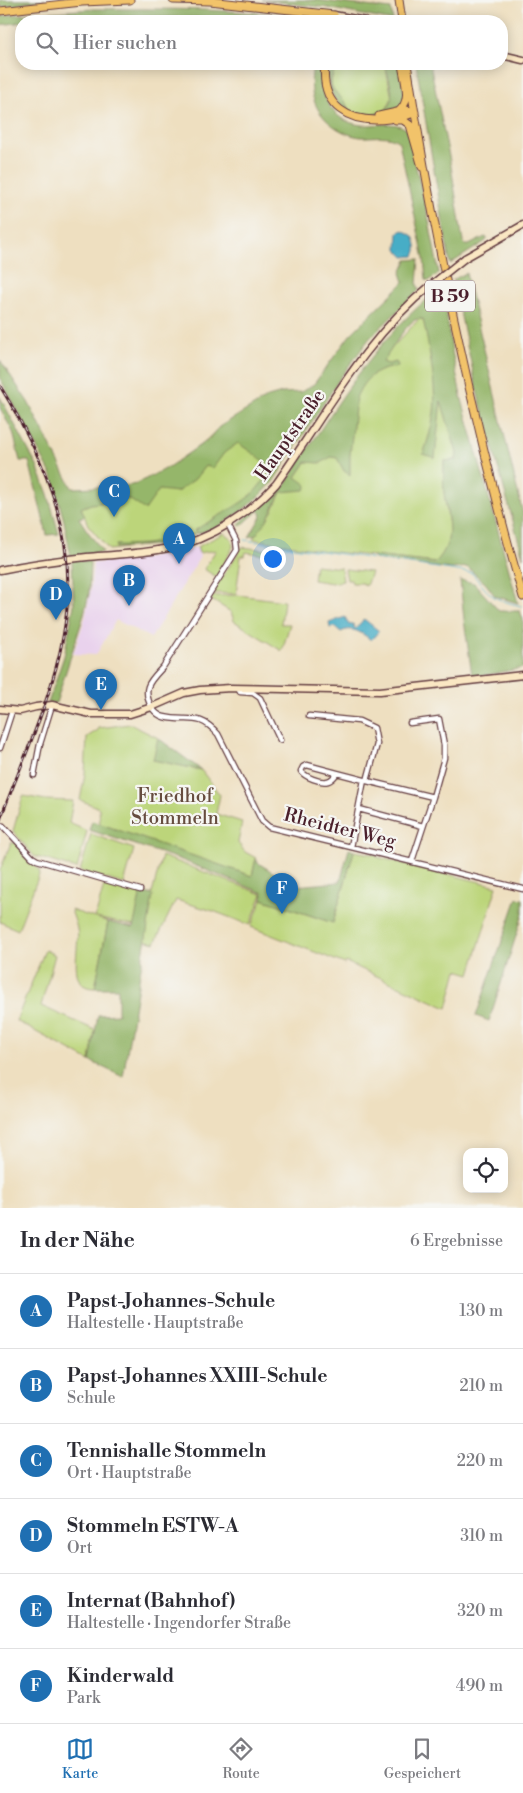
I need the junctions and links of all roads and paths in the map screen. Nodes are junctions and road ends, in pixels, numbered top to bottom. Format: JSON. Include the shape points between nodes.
{"nodes":[{"id":1,"x":130,"y":0,"type":"edge"},
{"id":2,"x":173,"y":0,"type":"edge"},
{"id":3,"x":399,"y":0,"type":"edge"},
{"id":4,"x":0,"y":10,"type":"edge"},
{"id":5,"x":312,"y":15,"type":"edge"},
{"id":6,"x":401,"y":15,"type":"edge"},
{"id":7,"x":508,"y":56,"type":"edge"},
{"id":8,"x":523,"y":60,"type":"edge"},
{"id":9,"x":325,"y":70,"type":"edge"},
{"id":10,"x":403,"y":70,"type":"edge"},
{"id":11,"x":409,"y":70,"type":"edge"},
{"id":12,"x":398,"y":112,"type":"junction"},
{"id":13,"x":415,"y":112,"type":"junction"},
{"id":14,"x":373,"y":120,"type":"junction"},
{"id":15,"x":429,"y":187,"type":"junction"},
{"id":16,"x":523,"y":225,"type":"edge"},
{"id":17,"x":228,"y":525,"type":"junction"},
{"id":18,"x":0,"y":570,"type":"edge"},
{"id":19,"x":523,"y":597,"type":"edge"},
{"id":20,"x":523,"y":675,"type":"edge"},
{"id":21,"x":238,"y":688,"type":"junction"},
{"id":22,"x":52,"y":706,"type":"junction"},
{"id":23,"x":152,"y":707,"type":"junction"},
{"id":24,"x":0,"y":710,"type":"edge"},
{"id":25,"x":12,"y":711,"type":"junction"},
{"id":26,"x":309,"y":716,"type":"dead end"},
{"id":27,"x":410,"y":723,"type":"dead end"},
{"id":28,"x":280,"y":740,"type":"dead end"},
{"id":29,"x":0,"y":748,"type":"edge"},
{"id":30,"x":338,"y":773,"type":"junction"},
{"id":31,"x":34,"y":775,"type":"dead end"},
{"id":32,"x":366,"y":780,"type":"junction"},
{"id":33,"x":433,"y":797,"type":"junction"},
{"id":34,"x":359,"y":809,"type":"junction"},
{"id":35,"x":3,"y":826,"type":"dead end"},
{"id":36,"x":423,"y":826,"type":"junction"},
{"id":37,"x":350,"y":847,"type":"junction"},
{"id":38,"x":412,"y":861,"type":"junction"},
{"id":39,"x":523,"y":889,"type":"edge"},
{"id":40,"x":140,"y":890,"type":"dead end"}],
"edges":[{"from":1,"to":4,"type":"main road"},
{"from":2,"to":5,"type":"main road","via":[[219,2]]},
{"from":3,"to":6,"type":"main road"},
{"from":7,"to":8,"type":"street"},
{"from":9,"to":14,"type":"main road","via":[[326,89],[340,110]]},
{"from":10,"to":12,"type":"main road","via":[[406,101]]},
{"from":11,"to":13,"type":"main road","number":"B 59"},
{"from":12,"to":13,"type":"main road"},
{"from":12,"to":14,"type":"main road"},
{"from":13,"to":14,"type":"main road","via":[[408,116]]},
{"from":13,"to":15,"type":"main road","number":"B 59"},
{"from":14,"to":15,"type":"main road","via":[[402,120],[410,125]]},
{"from":15,"to":19,"type":"main road","number":"B 59","via":[[478,426]]},
{"from":16,"to":17,"type":"street","name":"Hauptstraße","bridge":true,"via":[[466,258],[403,311],[359,362],[276,484]]},
{"from":17,"to":18,"type":"street","name":"Hauptstraße","via":[[200,539],[162,549]]},
{"from":17,"to":23,"type":"street","via":[[237,550],[163,667],[150,682],[147,690]]},
{"from":20,"to":21,"type":"street","via":[[380,690]]},
{"from":21,"to":23,"type":"street","via":[[190,691]]},
{"from":21,"to":28,"type":"street","via":[[240,692],[253,693],[260,698]]},
{"from":22,"to":23,"type":"street","via":[[119,715]]},
{"from":22,"to":25,"type":"street"},
{"from":22,"to":31,"type":"street"},
{"from":23,"to":37,"type":"street","name":"Rheidter Weg","via":[[163,717],[197,719],[218,734],[265,824]]},
{"from":24,"to":25,"type":"street"},
{"from":25,"to":29,"type":"street"},
{"from":26,"to":32,"type":"street","via":[[359,721],[374,728],[377,744]]},
{"from":27,"to":33,"type":"street","via":[[439,719],[444,758]]},
{"from":30,"to":30,"type":"street","via":[[325,782],[303,775],[301,771],[308,765]]},
{"from":30,"to":32,"type":"street"},
{"from":32,"to":33,"type":"street"},
{"from":32,"to":34,"type":"street"},
{"from":33,"to":36,"type":"street"},
{"from":34,"to":36,"type":"street"},
{"from":34,"to":37,"type":"street"},
{"from":35,"to":40,"type":"street","via":[[37,860]]},
{"from":36,"to":38,"type":"street"},
{"from":37,"to":38,"type":"street","name":"Rheidter Weg"},
{"from":38,"to":39,"type":"street","name":"Rheidter Weg"}]}
